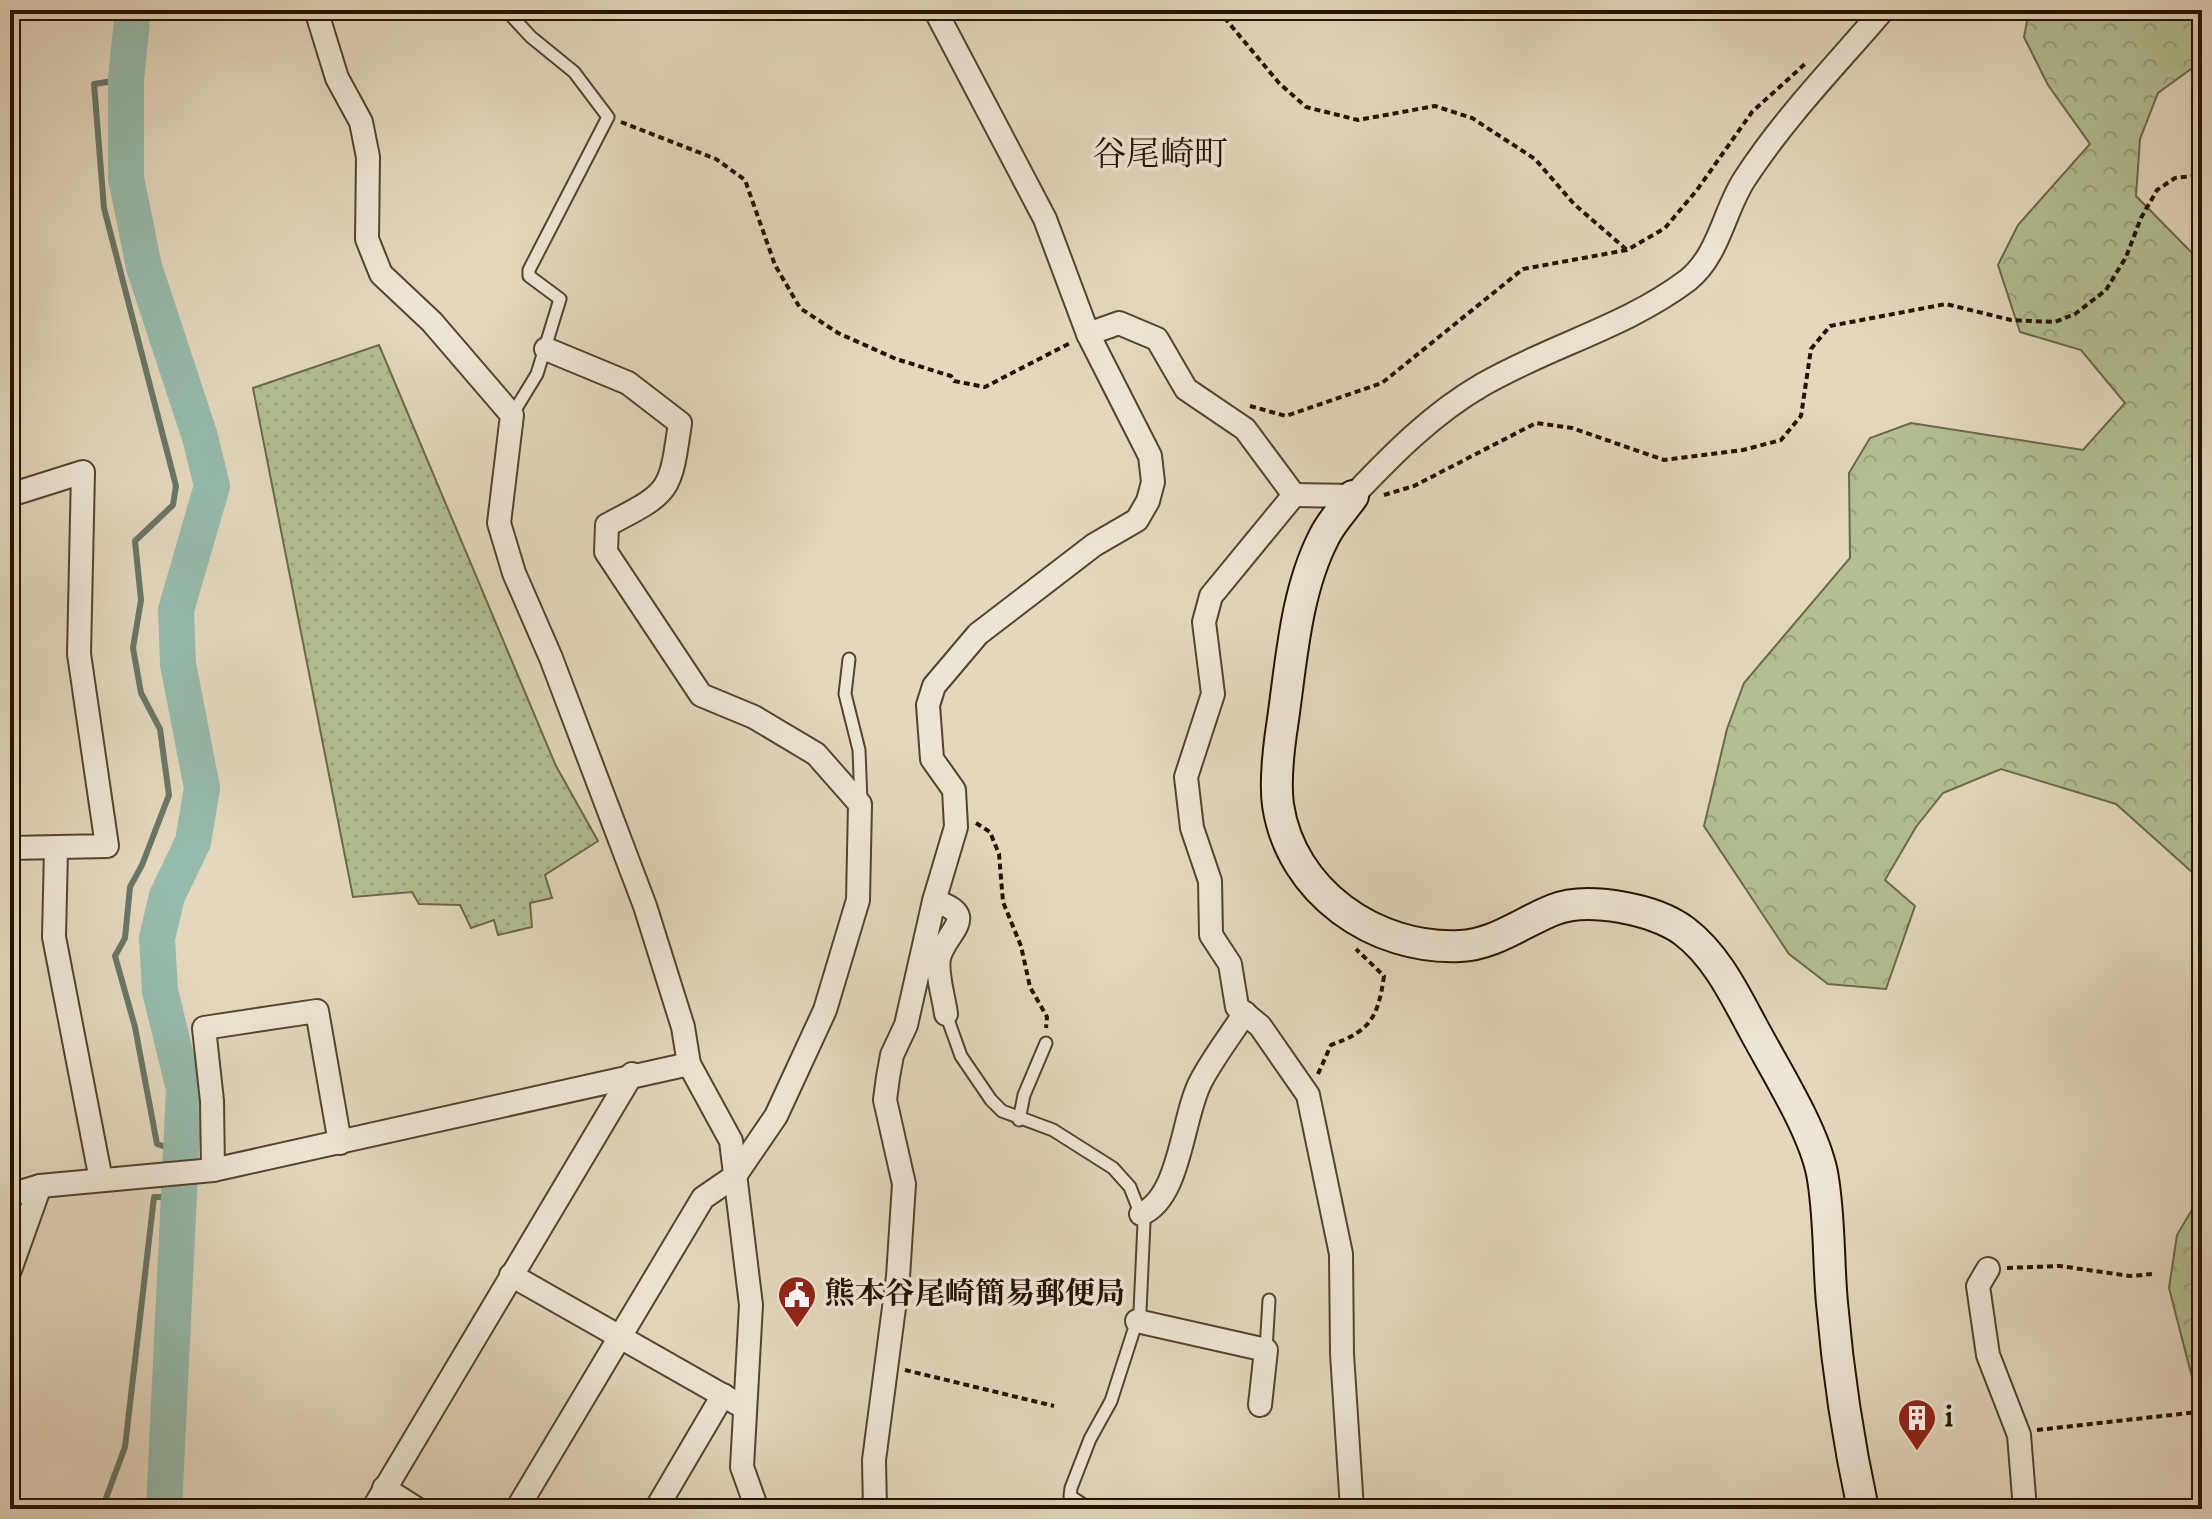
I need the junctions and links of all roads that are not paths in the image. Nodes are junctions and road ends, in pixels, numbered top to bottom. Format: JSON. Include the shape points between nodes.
{"nodes":[{"id":1,"x":316,"y":10,"type":"edge"},
{"id":2,"x":506,"y":10,"type":"edge"},
{"id":3,"x":935,"y":10,"type":"edge"},
{"id":4,"x":1883,"y":10,"type":"edge"},
{"id":5,"x":1088,"y":334,"type":"junction"},
{"id":6,"x":546,"y":349,"type":"junction"},
{"id":7,"x":512,"y":415,"type":"junction"},
{"id":8,"x":10,"y":495,"type":"edge"},
{"id":9,"x":1294,"y":495,"type":"junction"},
{"id":10,"x":1353,"y":496,"type":"junction"},
{"id":11,"x":849,"y":659,"type":"dead end"},
{"id":12,"x":860,"y":804,"type":"junction"},
{"id":13,"x":10,"y":848,"type":"edge"},
{"id":14,"x":56,"y":850,"type":"junction"},
{"id":15,"x":934,"y":901,"type":"junction"},
{"id":16,"x":1245,"y":1013,"type":"junction"},
{"id":17,"x":946,"y":1014,"type":"joint"},
{"id":18,"x":1046,"y":1043,"type":"road end"},
{"id":19,"x":689,"y":1064,"type":"junction"},
{"id":20,"x":632,"y":1074,"type":"junction"},
{"id":21,"x":1019,"y":1120,"type":"junction"},
{"id":22,"x":340,"y":1143,"type":"junction"},
{"id":23,"x":211,"y":1170,"type":"junction"},
{"id":24,"x":735,"y":1176,"type":"junction"},
{"id":25,"x":101,"y":1180,"type":"junction"},
{"id":26,"x":40,"y":1186,"type":"junction"},
{"id":27,"x":10,"y":1195,"type":"edge"},
{"id":28,"x":1141,"y":1214,"type":"junction"},
{"id":29,"x":1988,"y":1269,"type":"road end"},
{"id":30,"x":10,"y":1270,"type":"edge"},
{"id":31,"x":511,"y":1275,"type":"junction"},
{"id":32,"x":1269,"y":1300,"type":"dead end"},
{"id":33,"x":1137,"y":1321,"type":"junction"},
{"id":34,"x":622,"y":1338,"type":"junction"},
{"id":35,"x":1266,"y":1350,"type":"junction"},
{"id":36,"x":723,"y":1395,"type":"junction"},
{"id":37,"x":1260,"y":1405,"type":"dead end"},
{"id":38,"x":745,"y":1408,"type":"junction"},
{"id":39,"x":384,"y":1488,"type":"junction"},
{"id":40,"x":373,"y":1509,"type":"edge"},
{"id":41,"x":417,"y":1509,"type":"edge"},
{"id":42,"x":517,"y":1509,"type":"edge"},
{"id":43,"x":656,"y":1509,"type":"edge"},
{"id":44,"x":757,"y":1509,"type":"edge"},
{"id":45,"x":875,"y":1509,"type":"edge"},
{"id":46,"x":1090,"y":1509,"type":"edge"},
{"id":47,"x":1352,"y":1509,"type":"edge"},
{"id":48,"x":1863,"y":1509,"type":"edge"},
{"id":49,"x":2025,"y":1509,"type":"edge"}],
"edges":[{"from":1,"to":7,"type":"street","via":[[337,78],[361,122],[368,157],[367,239],[381,274],[432,322]]},
{"from":2,"to":6,"type":"lane","via":[[574,72],[608,117],[529,270],[529,276],[560,299]]},
{"from":3,"to":5,"type":"street","via":[[1045,219]]},
{"from":4,"to":10,"type":"street","via":[[1778,131],[1742,183],[1722,232],[1691,278],[1631,316],[1484,383],[1406,441]]},
{"from":5,"to":9,"type":"street","via":[[1119,323],[1157,339],[1186,389],[1245,429]]},
{"from":5,"to":15,"type":"street","via":[[1150,456],[1153,482],[1148,501],[1137,520],[1094,545],[978,634],[934,686],[928,705],[932,759],[954,790],[956,815],[949,860]]},
{"from":6,"to":7,"type":"lane"},
{"from":6,"to":12,"type":"street","via":[[628,383],[680,423],[672,477],[653,501],[607,525],[606,552],[701,695],[754,717],[816,754]]},
{"from":7,"to":19,"type":"street","via":[[499,523],[645,906],[683,1027]]},
{"from":8,"to":14,"type":"street","via":[[83,472],[79,654],[107,846]]},
{"from":9,"to":10,"type":"street"},
{"from":9,"to":16,"type":"street","via":[[1211,596],[1204,622],[1213,694],[1186,777],[1192,828],[1210,881],[1211,935],[1230,964],[1237,1007]]},
{"from":10,"to":48,"type":"street","via":[[1324,536],[1307,581],[1294,642],[1278,804],[1291,852],[1317,889],[1353,918],[1395,940],[1462,946],[1510,932],[1557,908],[1612,906],[1649,911],[1685,931],[1723,972],[1796,1109],[1822,1171],[1843,1417]]},
{"from":11,"to":12,"type":"lane","via":[[845,694],[859,750]]},
{"from":12,"to":24,"type":"street","via":[[858,900],[825,1010],[776,1116]]},
{"from":13,"to":14,"type":"street"},
{"from":14,"to":25,"type":"street","via":[[54,937]]},
{"from":15,"to":17,"type":"street","via":[[957,915],[958,925],[939,958]]},
{"from":15,"to":45,"type":"street","via":[[885,1100],[904,1184],[874,1460]]},
{"from":16,"to":28,"type":"street","via":[[1199,1084],[1165,1193]]},
{"from":16,"to":47,"type":"street","via":[[1308,1095],[1341,1254]]},
{"from":17,"to":21,"type":"lane","via":[[975,1080],[1002,1111]]},
{"from":18,"to":21,"type":"lane"},
{"from":19,"to":20,"type":"street"},
{"from":19,"to":24,"type":"street","via":[[731,1141]]},
{"from":20,"to":22,"type":"street"},
{"from":20,"to":31,"type":"street"},
{"from":21,"to":28,"type":"lane","via":[[1053,1130],[1113,1168],[1130,1187]]},
{"from":22,"to":23,"type":"street"},
{"from":22,"to":23,"type":"street","via":[[317,1011],[204,1028],[212,1101]]},
{"from":23,"to":25,"type":"street"},
{"from":24,"to":34,"type":"street","via":[[703,1198]]},
{"from":24,"to":38,"type":"street","via":[[751,1305]]},
{"from":25,"to":26,"type":"street"},
{"from":26,"to":27,"type":"street"},
{"from":26,"to":30,"type":"street"},
{"from":28,"to":33,"type":"lane","via":[[1144,1245]]},
{"from":29,"to":49,"type":"street","via":[[1978,1286],[1988,1355],[2019,1435]]},
{"from":31,"to":34,"type":"street"},
{"from":31,"to":39,"type":"street"},
{"from":32,"to":35,"type":"lane"},
{"from":33,"to":35,"type":"street"},
{"from":33,"to":46,"type":"lane","via":[[1111,1401],[1071,1488],[1070,1496]]},
{"from":34,"to":36,"type":"street"},
{"from":34,"to":42,"type":"street"},
{"from":35,"to":37,"type":"street"},
{"from":36,"to":38,"type":"street"},
{"from":36,"to":43,"type":"street"},
{"from":38,"to":44,"type":"street","via":[[742,1467]]},
{"from":39,"to":40,"type":"street"},
{"from":39,"to":41,"type":"street"}]}
